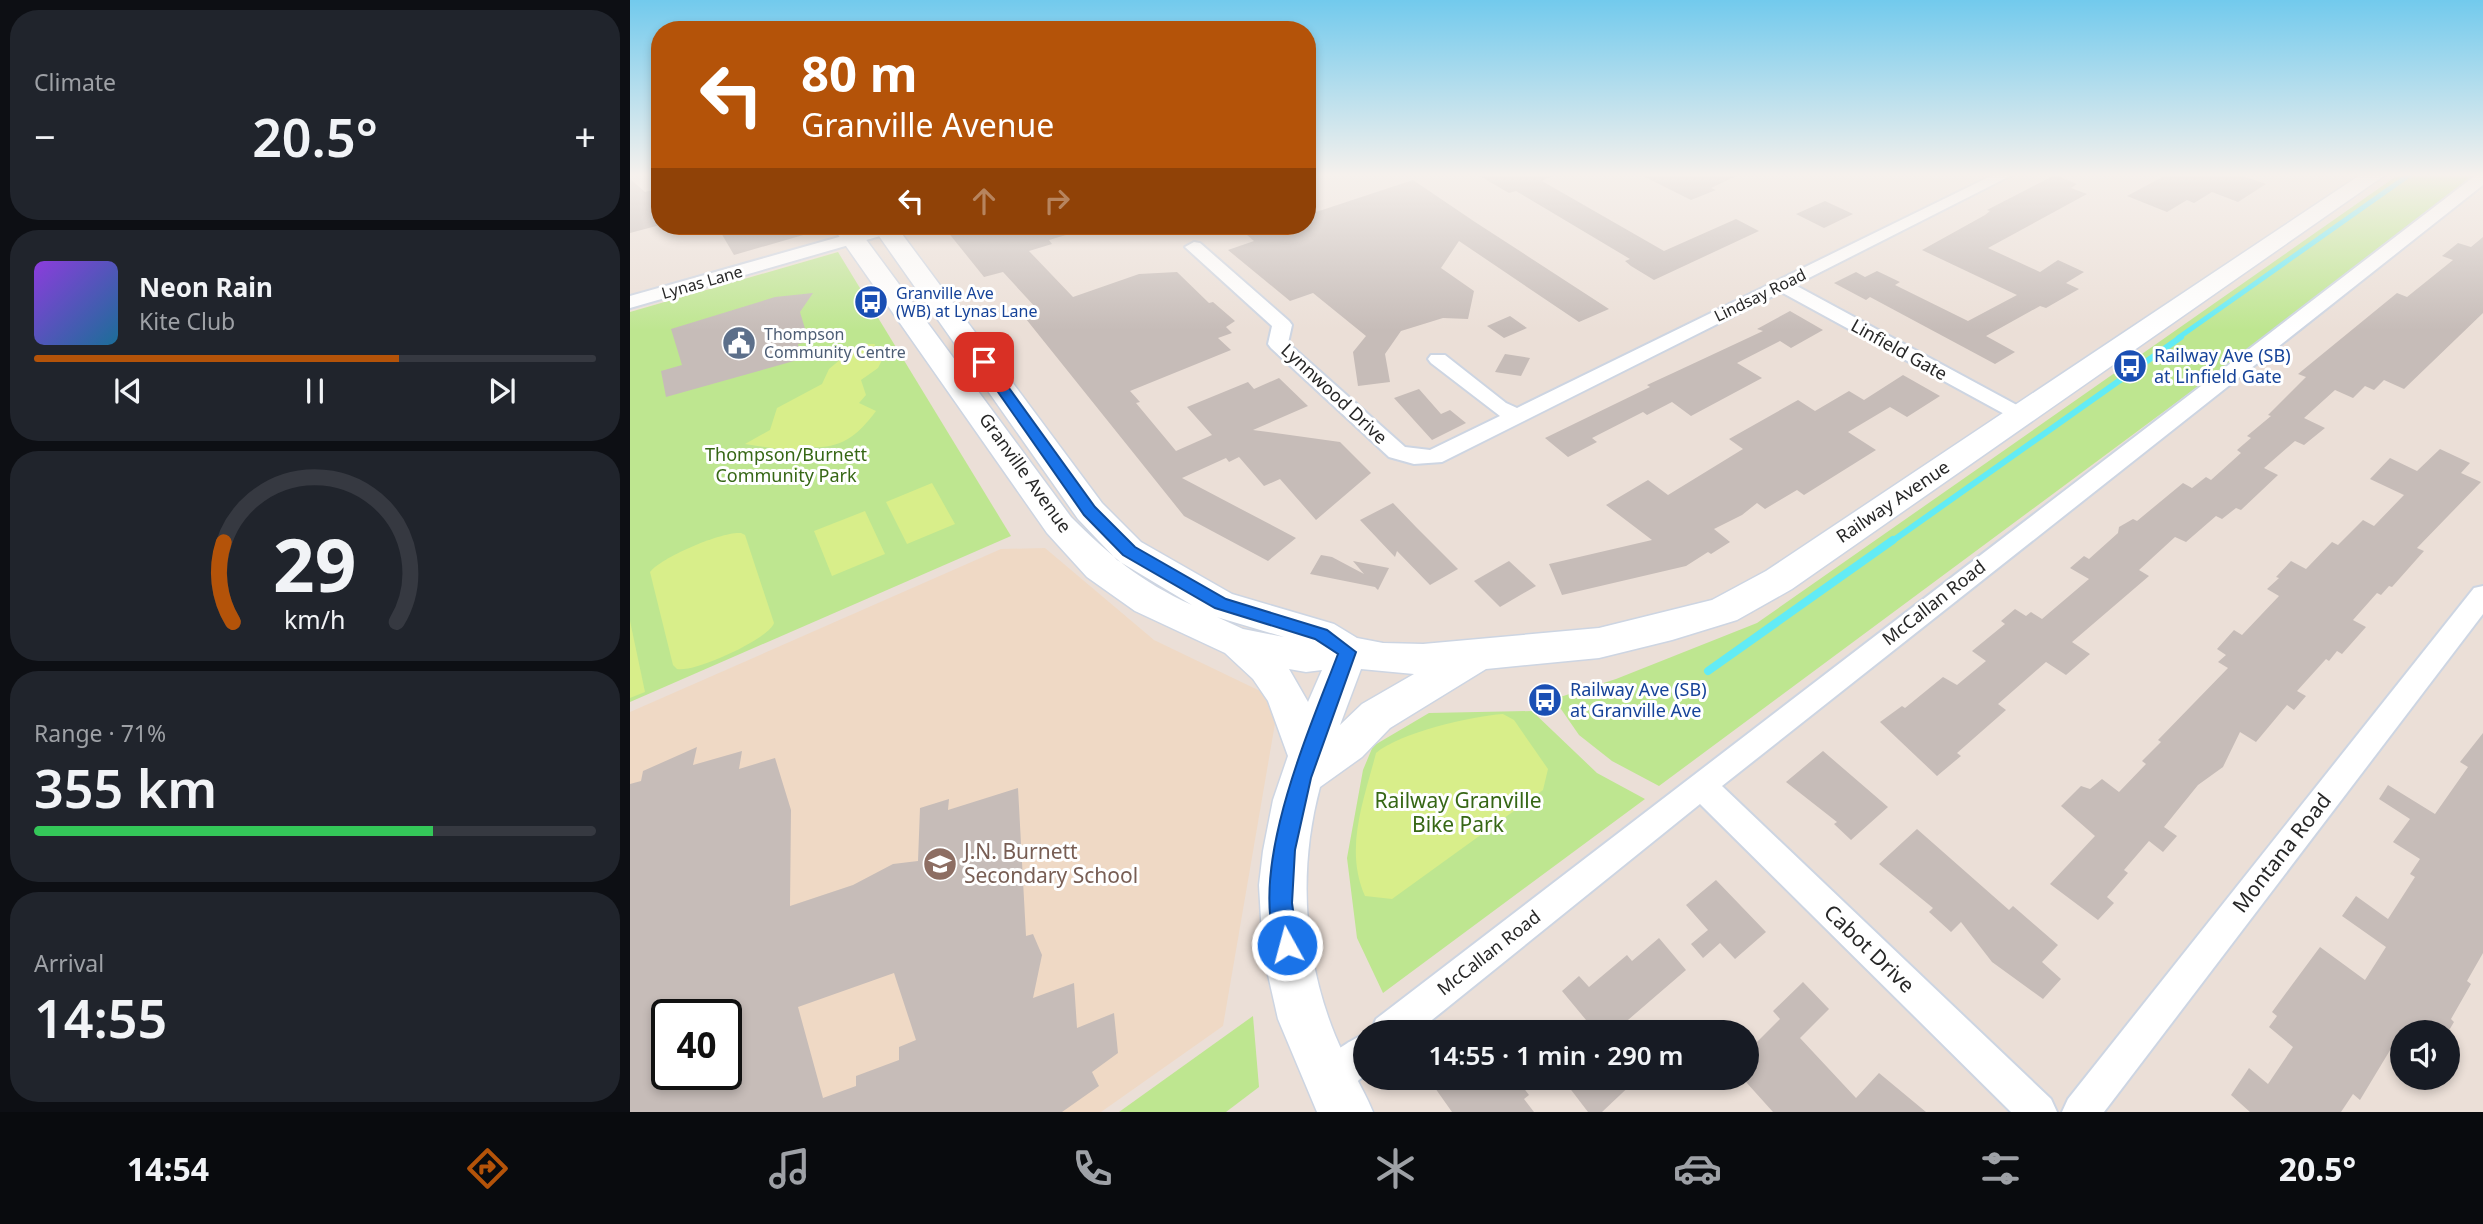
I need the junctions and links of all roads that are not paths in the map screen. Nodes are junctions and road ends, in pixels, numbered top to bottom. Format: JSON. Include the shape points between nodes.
{"nodes":[{"id":1,"x":1899,"y":227,"type":"edge"},
{"id":2,"x":2297,"y":227,"type":"edge"},
{"id":3,"x":2419,"y":227,"type":"edge"},
{"id":4,"x":852,"y":235,"type":"edge"},
{"id":5,"x":876,"y":235,"type":"edge"},
{"id":6,"x":877,"y":235,"type":"edge"},
{"id":7,"x":1194,"y":247,"type":"dead end"},
{"id":8,"x":1781,"y":285,"type":"junction"},
{"id":9,"x":630,"y":302,"type":"edge"},
{"id":10,"x":1438,"y":359,"type":"dead end"},
{"id":11,"x":1516,"y":415,"type":"junction"},
{"id":12,"x":2019,"y":415,"type":"junction"},
{"id":13,"x":1397,"y":452,"type":"joint"},
{"id":14,"x":2483,"y":595,"type":"edge"},
{"id":15,"x":1236,"y":642,"type":"junction"},
{"id":16,"x":1348,"y":652,"type":"junction"},
{"id":17,"x":1475,"y":657,"type":"junction"},
{"id":18,"x":1305,"y":767,"type":"junction"},
{"id":19,"x":1701,"y":785,"type":"junction"},
{"id":20,"x":1404,"y":1020,"type":"edge"},
{"id":21,"x":1353,"y":1071,"type":"edge"},
{"id":22,"x":1337,"y":1097,"type":"edge"},
{"id":23,"x":2038,"y":1112,"type":"edge"},
{"id":24,"x":2081,"y":1112,"type":"edge"}],
"edges":[{"from":1,"to":8,"type":"street","name":"Lindsay Road"},
{"from":2,"to":12,"type":"main road","name":"Railway Avenue"},
{"from":3,"to":19,"type":"street","name":"McCallan Road"},
{"from":4,"to":9,"type":"street","name":"Lynas Lane"},
{"from":5,"to":15,"type":"main road","name":"Granville Avenue","via":[[972,399],[1059,525],[1100,568],[1148,601]]},
{"from":6,"to":16,"type":"main road","name":"Granville Avenue","via":[[1090,511],[1129,551],[1220,604],[1321,634]]},
{"from":7,"to":13,"type":"street","name":"Lynnwood Drive","via":[[1282,325],[1278,344]]},
{"from":8,"to":11,"type":"street","name":"Lindsay Road"},
{"from":8,"to":12,"type":"street","name":"Linfield Gate"},
{"from":10,"to":11,"type":"street","via":[[1499,408]]},
{"from":11,"to":13,"type":"street","name":"Lindsay Road","via":[[1434,457]]},
{"from":12,"to":17,"type":"main road","name":"Railway Avenue","via":[[1779,580],[1724,610],[1599,643]]},
{"from":14,"to":24,"type":"street","name":"Montana Road"},
{"from":15,"to":16,"type":"main road","name":"Granville Avenue","via":[[1306,657]]},
{"from":15,"to":18,"type":"main road","via":[[1259,657],[1287,695]]},
{"from":16,"to":17,"type":"main road","name":"Railway Avenue","via":[[1383,658]]},
{"from":16,"to":18,"type":"main road"},
{"from":17,"to":18,"type":"main road","via":[[1376,716],[1347,745]]},
{"from":18,"to":22,"type":"main road","via":[[1285,850],[1281,903],[1289,967],[1308,1030]]},
{"from":19,"to":20,"type":"street","name":"McCallan Road"},
{"from":19,"to":23,"type":"street","name":"Cabot Drive"},
{"from":21,"to":22,"type":"street"}]}
